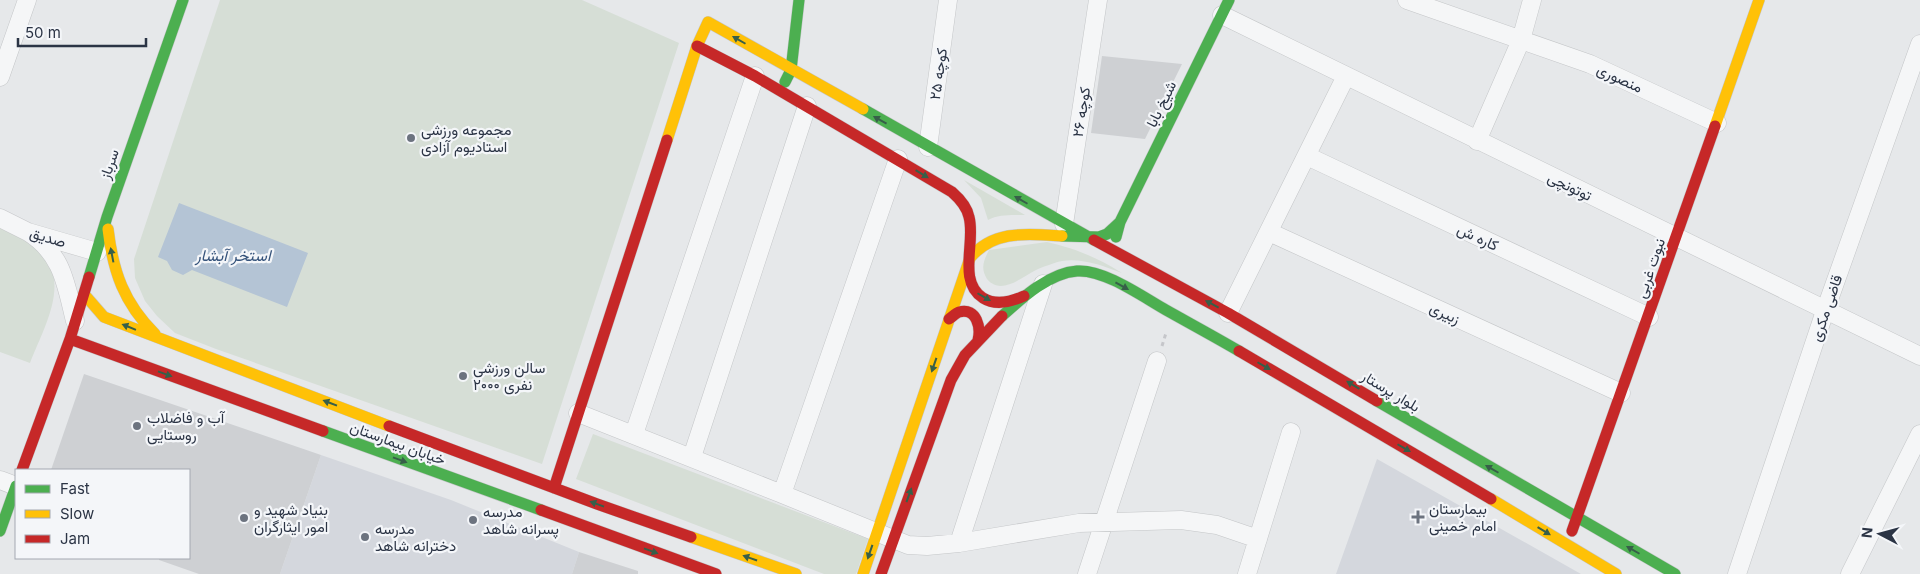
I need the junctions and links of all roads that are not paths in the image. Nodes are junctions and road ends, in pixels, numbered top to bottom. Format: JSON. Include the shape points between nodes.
{"nodes":[{"id":1,"x":26,"y":0,"type":"edge"},
{"id":2,"x":183,"y":0,"type":"edge"},
{"id":3,"x":799,"y":0,"type":"edge"},
{"id":4,"x":948,"y":0,"type":"edge"},
{"id":5,"x":1098,"y":0,"type":"edge"},
{"id":6,"x":1407,"y":0,"type":"edge"},
{"id":7,"x":1532,"y":0,"type":"edge"},
{"id":8,"x":1759,"y":0,"type":"edge"},
{"id":9,"x":1225,"y":7,"type":"edge"},
{"id":10,"x":1521,"y":40,"type":"junction"},
{"id":11,"x":1920,"y":44,"type":"edge"},
{"id":12,"x":697,"y":46,"type":"junction"},
{"id":13,"x":791,"y":70,"type":"junction"},
{"id":14,"x":756,"y":76,"type":"junction"},
{"id":15,"x":1346,"y":76,"type":"junction"},
{"id":16,"x":0,"y":77,"type":"edge"},
{"id":17,"x":781,"y":91,"type":"junction"},
{"id":18,"x":807,"y":106,"type":"junction"},
{"id":19,"x":1717,"y":123,"type":"junction"},
{"id":20,"x":1477,"y":141,"type":"junction"},
{"id":21,"x":928,"y":147,"type":"junction"},
{"id":22,"x":1307,"y":156,"type":"junction"},
{"id":23,"x":898,"y":159,"type":"junction"},
{"id":24,"x":106,"y":217,"type":"junction"},
{"id":25,"x":0,"y":218,"type":"edge"},
{"id":26,"x":1120,"y":222,"type":"junction"},
{"id":27,"x":1064,"y":224,"type":"junction"},
{"id":28,"x":28,"y":232,"type":"junction"},
{"id":29,"x":1269,"y":232,"type":"junction"},
{"id":30,"x":1089,"y":238,"type":"junction"},
{"id":31,"x":1676,"y":238,"type":"junction"},
{"id":32,"x":97,"y":252,"type":"junction"},
{"id":33,"x":970,"y":258,"type":"junction"},
{"id":34,"x":1131,"y":261,"type":"junction"},
{"id":35,"x":1043,"y":284,"type":"junction"},
{"id":36,"x":84,"y":294,"type":"junction"},
{"id":37,"x":1026,"y":296,"type":"junction"},
{"id":38,"x":1825,"y":311,"type":"junction"},
{"id":39,"x":1228,"y":313,"type":"junction"},
{"id":40,"x":1648,"y":317,"type":"junction"},
{"id":41,"x":949,"y":319,"type":"junction"},
{"id":42,"x":75,"y":321,"type":"junction"},
{"id":43,"x":70,"y":339,"type":"junction"},
{"id":44,"x":162,"y":340,"type":"junction"},
{"id":45,"x":978,"y":340,"type":"junction"},
{"id":46,"x":1920,"y":356,"type":"edge"},
{"id":47,"x":1157,"y":361,"type":"road end"},
{"id":48,"x":1621,"y":394,"type":"junction"},
{"id":49,"x":578,"y":413,"type":"junction"},
{"id":50,"x":1291,"y":432,"type":"dead end"},
{"id":51,"x":634,"y":434,"type":"junction"},
{"id":52,"x":1920,"y":434,"type":"edge"},
{"id":53,"x":383,"y":438,"type":"junction"},
{"id":54,"x":692,"y":457,"type":"junction"},
{"id":55,"x":22,"y":469,"type":"edge"},
{"id":56,"x":0,"y":480,"type":"edge"},
{"id":57,"x":15,"y":486,"type":"edge"},
{"id":58,"x":554,"y":488,"type":"junction"},
{"id":59,"x":15,"y":489,"type":"edge"},
{"id":60,"x":782,"y":494,"type":"junction"},
{"id":61,"x":1577,"y":518,"type":"junction"},
{"id":62,"x":1105,"y":523,"type":"junction"},
{"id":63,"x":0,"y":531,"type":"edge"},
{"id":64,"x":885,"y":536,"type":"junction"},
{"id":65,"x":1258,"y":539,"type":"junction"},
{"id":66,"x":959,"y":543,"type":"junction"},
{"id":67,"x":1567,"y":545,"type":"junction"},
{"id":68,"x":716,"y":574,"type":"edge"},
{"id":69,"x":796,"y":574,"type":"edge"},
{"id":70,"x":863,"y":574,"type":"edge"},
{"id":71,"x":881,"y":574,"type":"edge"},
{"id":72,"x":1087,"y":574,"type":"edge"},
{"id":73,"x":1247,"y":574,"type":"edge"},
{"id":74,"x":1616,"y":574,"type":"edge"},
{"id":75,"x":1676,"y":574,"type":"edge"},
{"id":76,"x":1737,"y":574,"type":"edge"},
{"id":77,"x":1850,"y":574,"type":"edge"}],
"edges":[{"from":1,"to":16,"type":"street"},
{"from":2,"to":24,"type":"street","name":"سرباز"},
{"from":3,"to":13,"type":"street"},
{"from":4,"to":21,"type":"street","name":"کوچه ۲۵"},
{"from":5,"to":27,"type":"street","name":"کوچه ۲۶"},
{"from":6,"to":10,"type":"street","name":"منصوری"},
{"from":7,"to":10,"type":"street"},
{"from":8,"to":19,"type":"street","name":"نبوت غربی"},
{"from":9,"to":15,"type":"street","name":"توتونچی"},
{"from":9,"to":26,"type":"street","name":"شیخ بابا"},
{"from":10,"to":19,"type":"street","name":"منصوری","via":[[1590,64]]},
{"from":10,"to":20,"type":"street"},
{"from":11,"to":38,"type":"street","name":"قاضی مکری"},
{"from":13,"to":12,"type":"street","name":"بلوار پرستار","one_way":true,"via":[[708,22]]},
{"from":12,"to":14,"type":"street"},
{"from":12,"to":49,"type":"street"},
{"from":13,"to":17,"type":"street"},
{"from":21,"to":13,"type":"street","name":"بلوار پرستار","one_way":true},
{"from":14,"to":17,"type":"street"},
{"from":14,"to":51,"type":"street"},
{"from":15,"to":20,"type":"street","name":"توتونچی"},
{"from":15,"to":22,"type":"street"},
{"from":17,"to":18,"type":"street"},
{"from":18,"to":23,"type":"street"},
{"from":18,"to":54,"type":"street"},
{"from":19,"to":31,"type":"street","name":"نبوت غربی"},
{"from":20,"to":31,"type":"street","name":"توتونچی"},
{"from":27,"to":21,"type":"street","name":"بلوار پرستار","one_way":true},
{"from":22,"to":29,"type":"street"},
{"from":22,"to":40,"type":"street","name":"کاره ش"},
{"from":23,"to":33,"type":"street","one_way":true,"via":[[964,203],[970,221]]},
{"from":23,"to":60,"type":"street"},
{"from":24,"to":32,"type":"street","name":"سرباز"},
{"from":44,"to":24,"type":"street","one_way":true,"via":[[133,312],[114,270]]},
{"from":25,"to":28,"type":"street","name":"صدیق"},
{"from":26,"to":30,"type":"street","via":[[1108,234]]},
{"from":26,"to":34,"type":"street","via":[[1117,245]]},
{"from":27,"to":30,"type":"street","name":"بلوار پرستار"},
{"from":28,"to":32,"type":"street","name":"صدیق"},
{"from":28,"to":42,"type":"street","via":[[44,244],[56,260]]},
{"from":29,"to":39,"type":"street"},
{"from":29,"to":48,"type":"street","name":"زبیری"},
{"from":30,"to":33,"type":"street","via":[[1008,236],[978,247]]},
{"from":30,"to":34,"type":"street","name":"بلوار پرستار"},
{"from":31,"to":38,"type":"street","name":"توتونچی"},
{"from":31,"to":40,"type":"street","name":"نبوت غربی"},
{"from":32,"to":36,"type":"street","name":"سرباز"},
{"from":33,"to":37,"type":"street","one_way":true,"via":[[970,280],[974,291],[982,298],[1005,303]]},
{"from":33,"to":41,"type":"street"},
{"from":39,"to":34,"type":"street","name":"بلوار پرستار","one_way":true},
{"from":35,"to":37,"type":"street"},
{"from":35,"to":66,"type":"street"},
{"from":35,"to":67,"type":"street","one_way":true,"via":[[1077,270],[1094,273],[1226,344]]},
{"from":36,"to":42,"type":"street","name":"سرباز"},
{"from":44,"to":36,"type":"street","one_way":true,"via":[[104,317]]},
{"from":37,"to":45,"type":"street"},
{"from":38,"to":46,"type":"street","name":"توتونچی"},
{"from":38,"to":76,"type":"street","name":"قاضی مکری"},
{"from":61,"to":39,"type":"street","name":"بلوار پرستار","one_way":true},
{"from":40,"to":48,"type":"street","name":"نبوت غربی"},
{"from":41,"to":45,"type":"street","via":[[960,312],[973,314],[980,326]]},
{"from":41,"to":64,"type":"street","one_way":true},
{"from":42,"to":43,"type":"street","name":"سرباز"},
{"from":43,"to":53,"type":"street","name":"خیابان بیمارستان","one_way":true},
{"from":43,"to":55,"type":"street","name":"سرباز"},
{"from":53,"to":44,"type":"street","one_way":true},
{"from":64,"to":45,"type":"street","one_way":true,"via":[[944,395],[961,362]]},
{"from":47,"to":62,"type":"street"},
{"from":48,"to":61,"type":"street","name":"نبوت غربی"},
{"from":49,"to":51,"type":"street"},
{"from":49,"to":58,"type":"street"},
{"from":50,"to":65,"type":"street"},
{"from":51,"to":54,"type":"street"},
{"from":52,"to":77,"type":"street"},
{"from":53,"to":58,"type":"street"},
{"from":53,"to":68,"type":"street","name":"خیابان بیمارستان","one_way":true},
{"from":54,"to":60,"type":"street"},
{"from":56,"to":57,"type":"street"},
{"from":69,"to":58,"type":"street","one_way":true},
{"from":59,"to":63,"type":"street"},
{"from":60,"to":64,"type":"street"},
{"from":61,"to":67,"type":"street","name":"نبوت غربی"},
{"from":75,"to":61,"type":"street","name":"بلوار پرستار","one_way":true},
{"from":62,"to":65,"type":"street","via":[[1181,520],[1217,525]]},
{"from":62,"to":66,"type":"street","via":[[1078,523]]},
{"from":62,"to":72,"type":"street"},
{"from":64,"to":66,"type":"street","via":[[908,545]]},
{"from":64,"to":70,"type":"street","one_way":true},
{"from":64,"to":71,"type":"street"},
{"from":65,"to":73,"type":"street"},
{"from":67,"to":74,"type":"street"}]}
